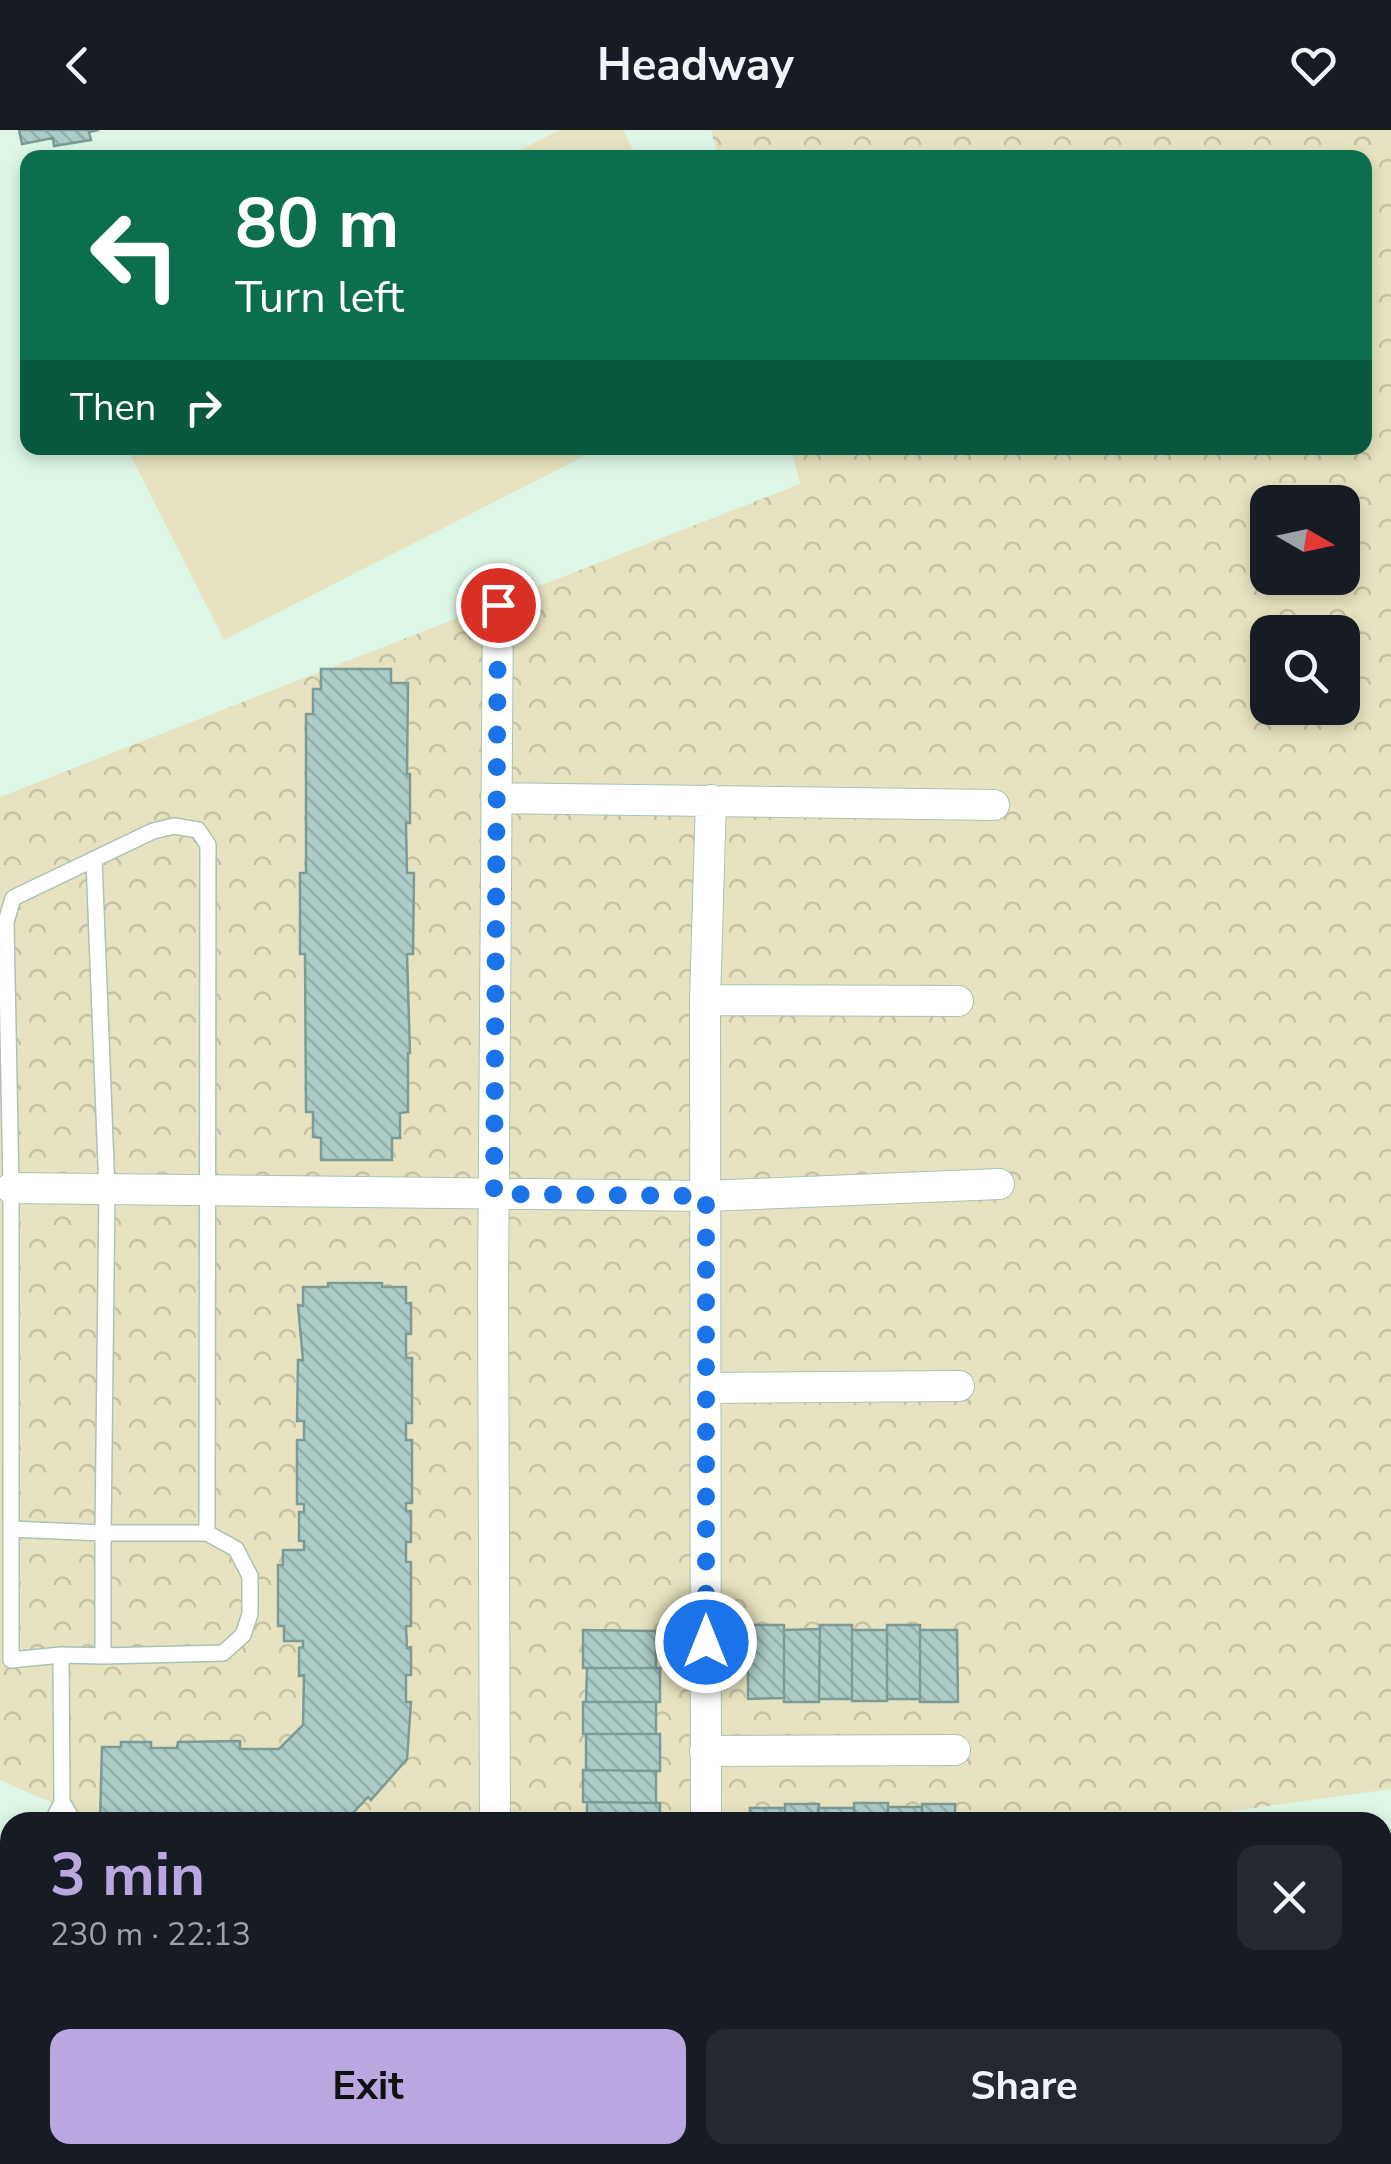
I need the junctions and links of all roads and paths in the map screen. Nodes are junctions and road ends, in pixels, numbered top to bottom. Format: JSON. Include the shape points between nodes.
{"nodes":[{"id":1,"x":498,"y":605,"type":"dead end"},
{"id":2,"x":496,"y":798,"type":"junction"},
{"id":3,"x":711,"y":800,"type":"junction"},
{"id":4,"x":994,"y":805,"type":"dead end"},
{"id":5,"x":94,"y":860,"type":"junction"},
{"id":6,"x":705,"y":1000,"type":"junction"},
{"id":7,"x":958,"y":1001,"type":"dead end"},
{"id":8,"x":999,"y":1184,"type":"dead end"},
{"id":9,"x":12,"y":1188,"type":"junction"},
{"id":10,"x":107,"y":1191,"type":"junction"},
{"id":11,"x":209,"y":1191,"type":"junction"},
{"id":12,"x":494,"y":1194,"type":"junction"},
{"id":13,"x":706,"y":1196,"type":"junction"},
{"id":14,"x":959,"y":1386,"type":"dead end"},
{"id":15,"x":705,"y":1388,"type":"junction"},
{"id":16,"x":11,"y":1529,"type":"junction"},
{"id":17,"x":102,"y":1533,"type":"junction"},
{"id":18,"x":207,"y":1533,"type":"junction"},
{"id":19,"x":60,"y":1655,"type":"junction"},
{"id":20,"x":102,"y":1656,"type":"junction"},
{"id":21,"x":955,"y":1750,"type":"dead end"},
{"id":22,"x":706,"y":1752,"type":"junction"},
{"id":23,"x":62,"y":1802,"type":"junction"},
{"id":24,"x":57,"y":1812,"type":"edge"},
{"id":25,"x":68,"y":1812,"type":"edge"},
{"id":26,"x":496,"y":1812,"type":"edge"},
{"id":27,"x":706,"y":1812,"type":"edge"}],
"edges":[{"from":1,"to":2,"type":"street"},
{"from":2,"to":3,"type":"street"},
{"from":2,"to":12,"type":"street"},
{"from":3,"to":4,"type":"street"},
{"from":3,"to":6,"type":"street"},
{"from":5,"to":9,"type":"lane","via":[[13,898],[6,922]]},
{"from":5,"to":10,"type":"lane"},
{"from":5,"to":11,"type":"lane","via":[[174,826],[198,830],[208,846]]},
{"from":6,"to":7,"type":"street"},
{"from":6,"to":13,"type":"street"},
{"from":8,"to":13,"type":"street"},
{"from":9,"to":10,"type":"street"},
{"from":9,"to":16,"type":"lane"},
{"from":10,"to":11,"type":"street"},
{"from":10,"to":17,"type":"lane"},
{"from":11,"to":12,"type":"street"},
{"from":11,"to":18,"type":"lane"},
{"from":12,"to":13,"type":"street"},
{"from":12,"to":26,"type":"street"},
{"from":13,"to":15,"type":"street"},
{"from":14,"to":15,"type":"street"},
{"from":15,"to":22,"type":"street"},
{"from":16,"to":17,"type":"lane"},
{"from":16,"to":19,"type":"lane","via":[[11,1660]]},
{"from":17,"to":18,"type":"lane"},
{"from":17,"to":20,"type":"lane"},
{"from":18,"to":20,"type":"lane","via":[[236,1549],[250,1576],[243,1635],[223,1653]]},
{"from":19,"to":20,"type":"lane"},
{"from":19,"to":23,"type":"lane"},
{"from":21,"to":22,"type":"street"},
{"from":22,"to":27,"type":"street"},
{"from":23,"to":24,"type":"lane"},
{"from":23,"to":25,"type":"lane"}]}
